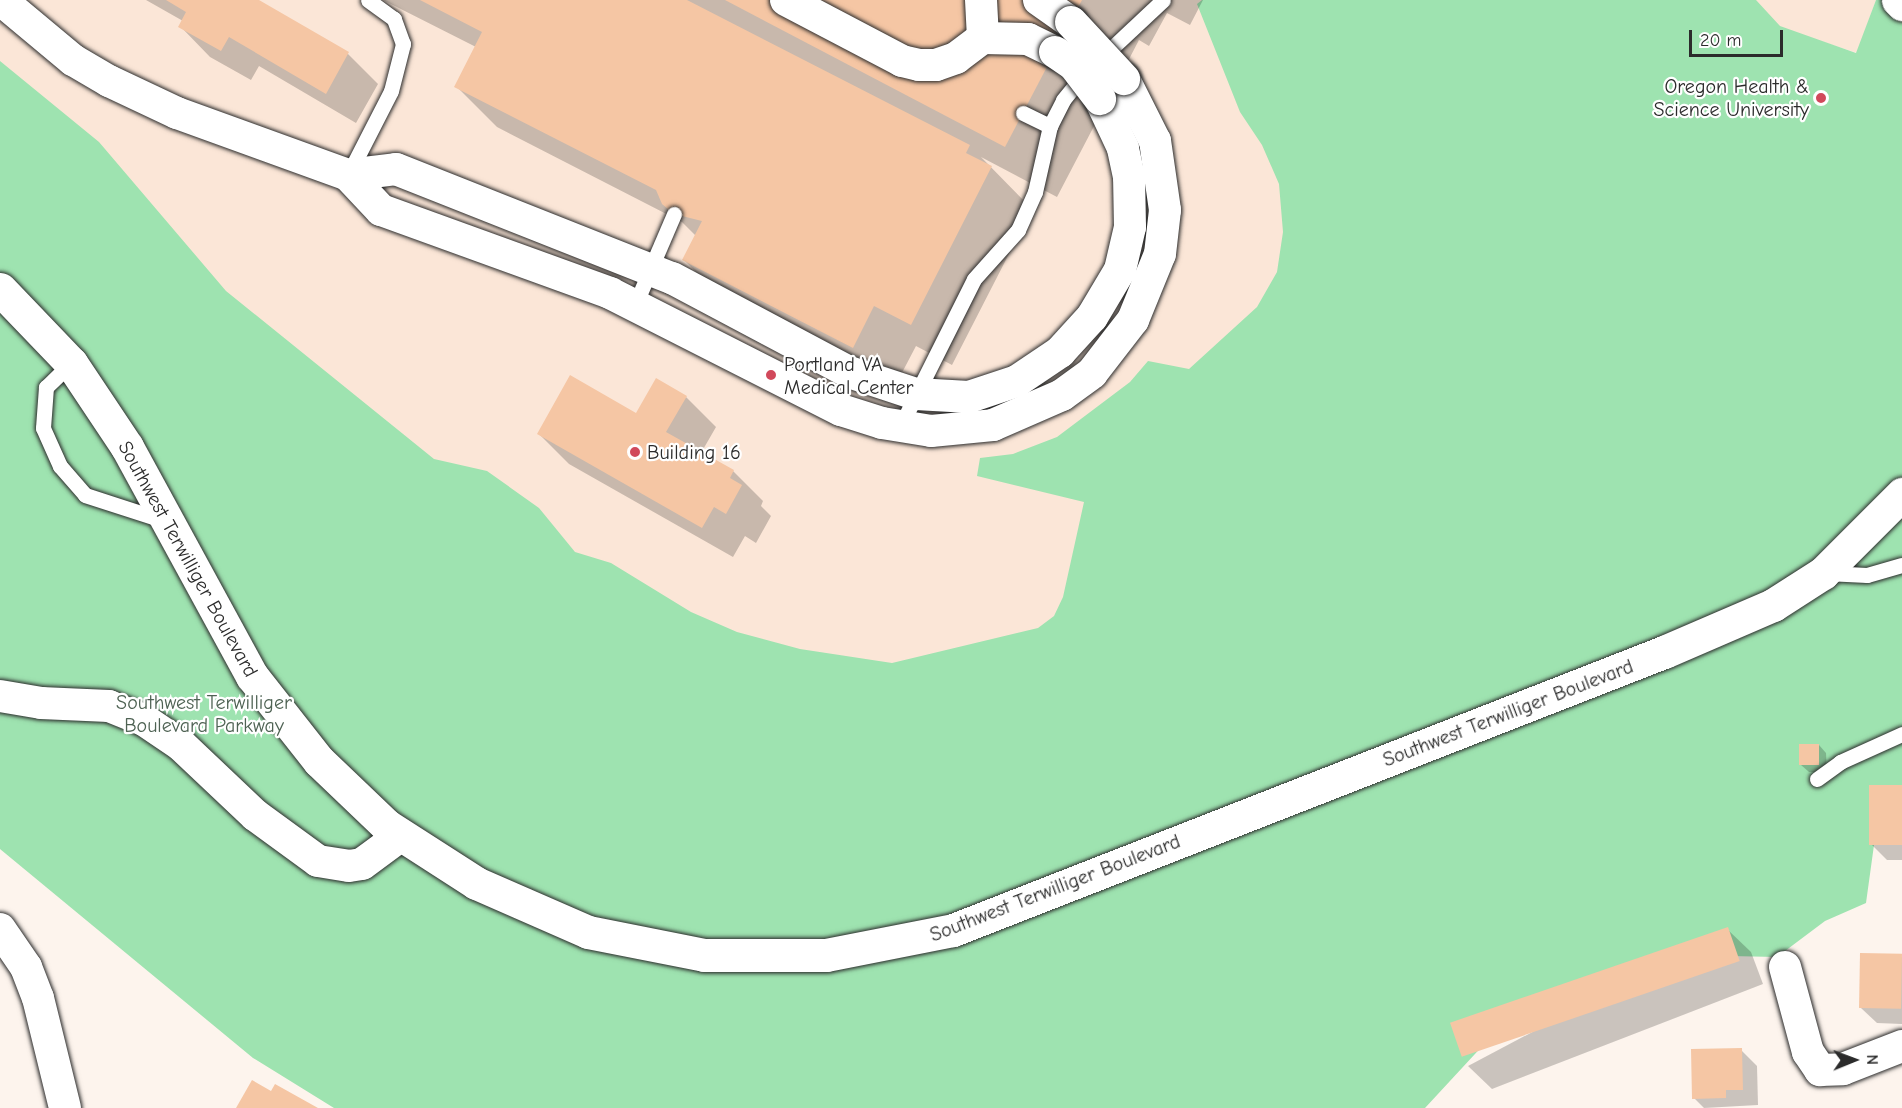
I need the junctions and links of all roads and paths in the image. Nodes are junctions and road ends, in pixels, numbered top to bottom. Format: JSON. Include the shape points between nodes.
{"nodes":[{"id":1,"x":2,"y":0,"type":"edge"},
{"id":2,"x":368,"y":0,"type":"edge"},
{"id":3,"x":786,"y":0,"type":"edge"},
{"id":4,"x":981,"y":0,"type":"edge"},
{"id":5,"x":1039,"y":0,"type":"edge"},
{"id":6,"x":1163,"y":0,"type":"edge"},
{"id":7,"x":1898,"y":0,"type":"edge"},
{"id":8,"x":1902,"y":4,"type":"edge"},
{"id":9,"x":983,"y":38,"type":"junction"},
{"id":10,"x":1023,"y":113,"type":"dead end"},
{"id":11,"x":1050,"y":126,"type":"junction"},
{"id":12,"x":348,"y":175,"type":"junction"},
{"id":13,"x":674,"y":214,"type":"dead end"},
{"id":14,"x":650,"y":269,"type":"junction"},
{"id":15,"x":0,"y":289,"type":"edge"},
{"id":16,"x":635,"y":305,"type":"junction"},
{"id":17,"x":70,"y":363,"type":"junction"},
{"id":18,"x":916,"y":394,"type":"junction"},
{"id":19,"x":900,"y":427,"type":"junction"},
{"id":20,"x":1902,"y":494,"type":"edge"},
{"id":21,"x":168,"y":522,"type":"junction"},
{"id":22,"x":1902,"y":565,"type":"edge"},
{"id":23,"x":1823,"y":573,"type":"junction"},
{"id":24,"x":0,"y":696,"type":"edge"},
{"id":25,"x":1902,"y":734,"type":"edge"},
{"id":26,"x":1817,"y":779,"type":"dead end"},
{"id":27,"x":400,"y":836,"type":"junction"},
{"id":28,"x":0,"y":929,"type":"edge"},
{"id":29,"x":1785,"y":967,"type":"dead end"},
{"id":30,"x":1902,"y":1046,"type":"edge"},
{"id":31,"x":65,"y":1108,"type":"edge"}],
"edges":[{"from":1,"to":12,"type":"street","via":[[73,60],[110,81],[177,113]]},
{"from":2,"to":12,"type":"lane","via":[[394,19],[403,44],[391,91]]},
{"from":3,"to":9,"type":"street","via":[[902,61],[919,65],[956,58]]},
{"from":4,"to":9,"type":"street"},
{"from":5,"to":19,"type":"street","bridge":true,"via":[[1071,21],[1124,79],[1155,141],[1165,230],[1152,278],[1123,336],[1092,373],[1062,395],[1023,415],[962,430]]},
{"from":6,"to":11,"type":"lane","via":[[1084,74],[1063,100]]},
{"from":7,"to":8,"type":"main road"},
{"from":9,"to":18,"type":"street","bridge":true,"via":[[1028,39],[1055,51],[1074,65],[1100,99],[1123,148],[1131,204],[1127,246],[1108,294],[1060,352],[1017,381],[969,397]]},
{"from":10,"to":11,"type":"lane"},
{"from":11,"to":18,"type":"lane","via":[[1035,192],[1018,230],[974,279]]},
{"from":12,"to":14,"type":"street","via":[[396,169]]},
{"from":12,"to":16,"type":"street","via":[[381,210]]},
{"from":13,"to":14,"type":"lane"},
{"from":14,"to":16,"type":"lane"},
{"from":14,"to":18,"type":"street","via":[[849,372]]},
{"from":15,"to":17,"type":"main road","name":"Southwest Terwilliger Boulevard"},
{"from":16,"to":19,"type":"street","via":[[841,410]]},
{"from":17,"to":21,"type":"main road","name":"Southwest Terwilliger Boulevard","via":[[128,447]]},
{"from":17,"to":21,"type":"lane","via":[[46,387],[43,428],[60,466],[85,495]]},
{"from":18,"to":19,"type":"lane"},
{"from":20,"to":23,"type":"main road","name":"Southwest Terwilliger Boulevard"},
{"from":21,"to":27,"type":"main road","name":"Southwest Terwilliger Boulevard","via":[[252,676],[275,708],[319,761]]},
{"from":22,"to":23,"type":"lane","via":[[1867,575]]},
{"from":23,"to":27,"type":"main road","name":"Southwest Terwilliger Boulevard","via":[[1773,605],[1664,652],[953,930],[918,940],[826,955],[770,957],[704,955],[653,947],[588,932],[560,920],[476,883]]},
{"from":24,"to":27,"type":"street","via":[[40,703],[109,706],[144,720],[181,745],[255,815],[318,861],[362,864]]},
{"from":25,"to":26,"type":"lane","via":[[1840,762]]},
{"from":28,"to":31,"type":"street","via":[[26,967],[38,998]]},
{"from":29,"to":30,"type":"street","via":[[1809,1052],[1820,1070],[1843,1069]]}]}
